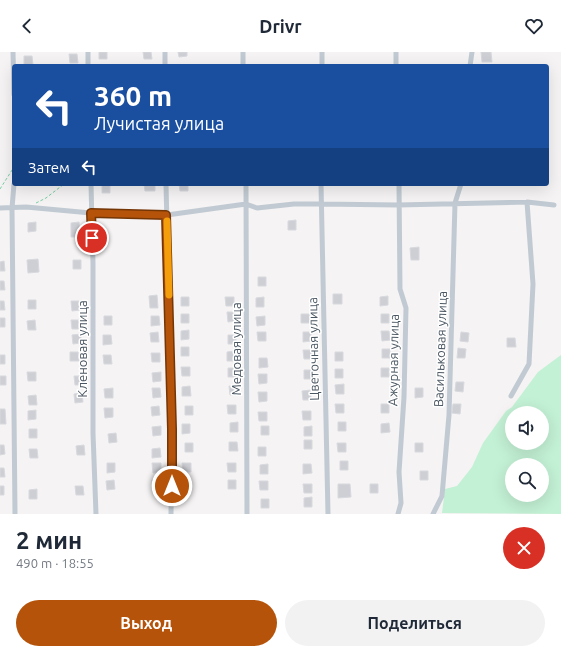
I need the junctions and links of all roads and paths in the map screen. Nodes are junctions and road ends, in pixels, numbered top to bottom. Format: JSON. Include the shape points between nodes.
{"nodes":[{"id":1,"x":13,"y":52,"type":"edge"},
{"id":2,"x":88,"y":52,"type":"edge"},
{"id":3,"x":165,"y":52,"type":"edge"},
{"id":4,"x":243,"y":52,"type":"edge"},
{"id":5,"x":322,"y":52,"type":"edge"},
{"id":6,"x":396,"y":52,"type":"edge"},
{"id":7,"x":472,"y":52,"type":"edge"},
{"id":8,"x":13,"y":64,"type":"edge"},
{"id":9,"x":88,"y":64,"type":"edge"},
{"id":10,"x":165,"y":64,"type":"edge"},
{"id":11,"x":243,"y":64,"type":"edge"},
{"id":12,"x":322,"y":64,"type":"edge"},
{"id":13,"x":396,"y":64,"type":"edge"},
{"id":14,"x":470,"y":64,"type":"edge"},
{"id":15,"x":12,"y":170,"type":"edge"},
{"id":16,"x":14,"y":186,"type":"edge"},
{"id":17,"x":61,"y":186,"type":"edge"},
{"id":18,"x":91,"y":186,"type":"edge"},
{"id":19,"x":166,"y":186,"type":"edge"},
{"id":20,"x":246,"y":186,"type":"edge"},
{"id":21,"x":321,"y":186,"type":"edge"},
{"id":22,"x":398,"y":186,"type":"edge"},
{"id":23,"x":460,"y":186,"type":"edge"},
{"id":24,"x":0,"y":189,"type":"edge"},
{"id":25,"x":527,"y":202,"type":"junction"},
{"id":26,"x":455,"y":203,"type":"junction"},
{"id":27,"x":246,"y":204,"type":"junction"},
{"id":28,"x":321,"y":204,"type":"junction"},
{"id":29,"x":398,"y":205,"type":"junction"},
{"id":30,"x":554,"y":205,"type":"dead end"},
{"id":31,"x":26,"y":207,"type":"junction"},
{"id":32,"x":0,"y":208,"type":"edge"},
{"id":33,"x":12,"y":208,"type":"junction"},
{"id":34,"x":91,"y":213,"type":"junction"},
{"id":35,"x":166,"y":215,"type":"junction"},
{"id":36,"x":511,"y":396,"type":"dead end"},
{"id":37,"x":15,"y":514,"type":"edge"},
{"id":38,"x":96,"y":514,"type":"edge"},
{"id":39,"x":171,"y":514,"type":"edge"},
{"id":40,"x":247,"y":514,"type":"edge"},
{"id":41,"x":328,"y":514,"type":"edge"},
{"id":42,"x":398,"y":514,"type":"edge"},
{"id":43,"x":433,"y":514,"type":"edge"}],
"edges":[{"from":1,"to":8,"type":"street"},
{"from":2,"to":9,"type":"street"},
{"from":3,"to":10,"type":"street"},
{"from":4,"to":11,"type":"street"},
{"from":5,"to":12,"type":"street"},
{"from":6,"to":13,"type":"street"},
{"from":7,"to":14,"type":"street"},
{"from":15,"to":24,"type":"path"},
{"from":16,"to":33,"type":"street"},
{"from":17,"to":31,"type":"path","via":[[46,198]]},
{"from":18,"to":34,"type":"street","name":"Кленовая улица"},
{"from":19,"to":35,"type":"street"},
{"from":20,"to":27,"type":"street","name":"Медовая улица"},
{"from":21,"to":28,"type":"street","name":"Цветочная улица"},
{"from":22,"to":29,"type":"street","name":"Ажурная улица"},
{"from":23,"to":26,"type":"street","name":"Васильковая улица"},
{"from":25,"to":26,"type":"street"},
{"from":25,"to":30,"type":"street"},
{"from":25,"to":36,"type":"street","via":[[533,284],[529,364]]},
{"from":26,"to":29,"type":"street"},
{"from":26,"to":43,"type":"street","name":"Васильковая улица","via":[[449,415],[442,496]]},
{"from":27,"to":28,"type":"street","via":[[257,208]]},
{"from":27,"to":35,"type":"street"},
{"from":27,"to":40,"type":"street","name":"Медовая улица"},
{"from":28,"to":29,"type":"street"},
{"from":28,"to":41,"type":"street","name":"Цветочная улица"},
{"from":29,"to":42,"type":"street","name":"Ажурная улица","via":[[400,289],[406,308],[399,472],[401,503]]},
{"from":31,"to":33,"type":"street"},
{"from":31,"to":34,"type":"street"},
{"from":32,"to":33,"type":"street"},
{"from":33,"to":37,"type":"street"},
{"from":34,"to":35,"type":"street"},
{"from":34,"to":38,"type":"street","name":"Кленовая улица"},
{"from":35,"to":39,"type":"street","via":[[172,429]]}]}
